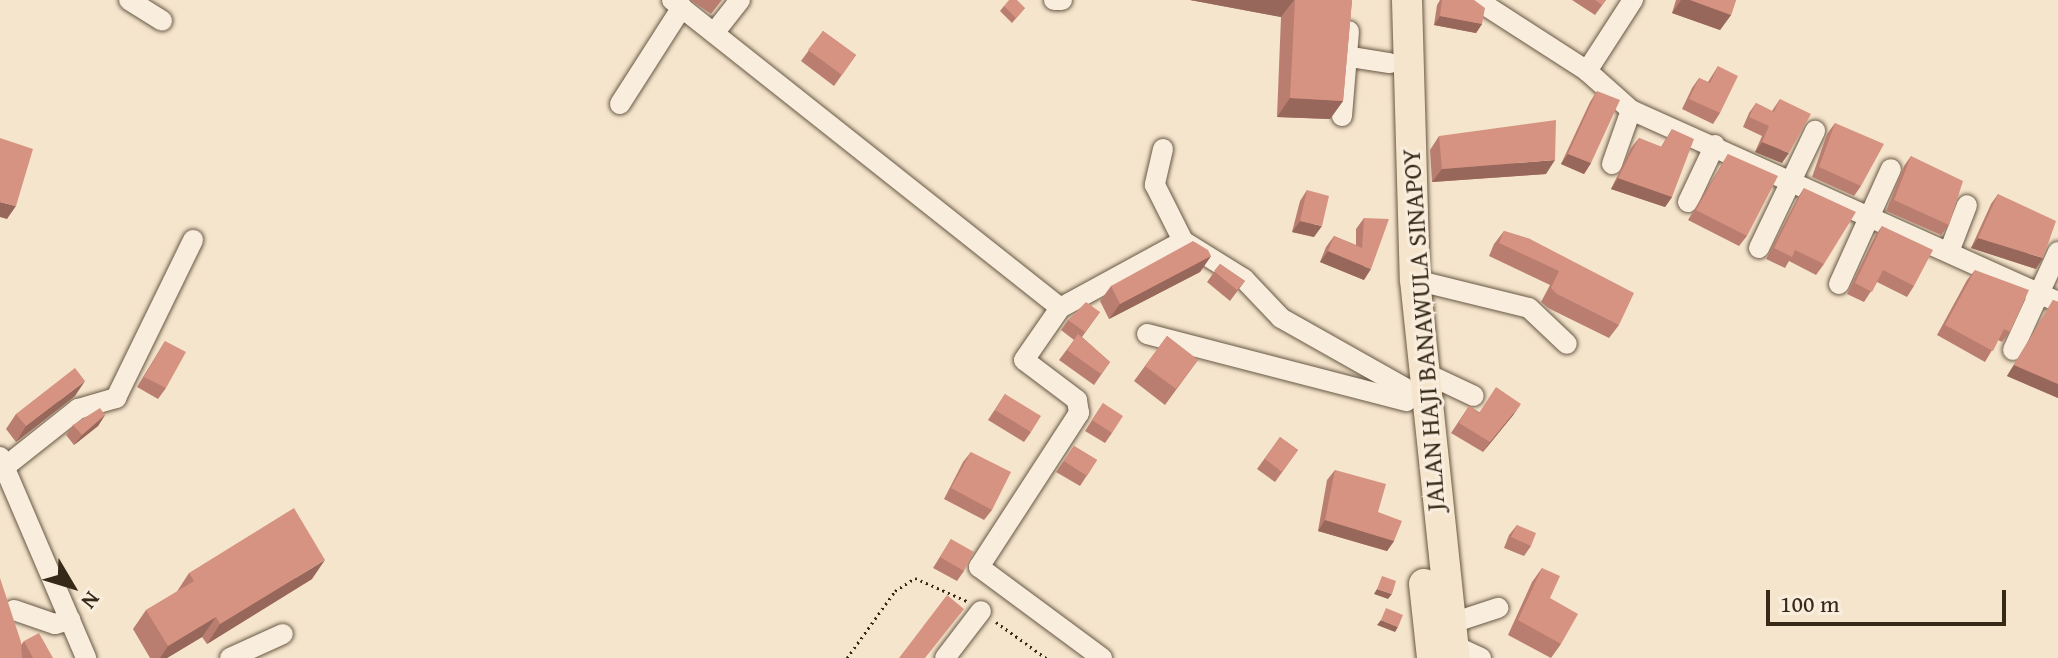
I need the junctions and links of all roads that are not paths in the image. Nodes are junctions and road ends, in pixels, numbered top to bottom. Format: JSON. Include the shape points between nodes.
{"nodes":[{"id":1,"x":129,"y":0,"type":"edge"},
{"id":2,"x":740,"y":0,"type":"edge"},
{"id":3,"x":1054,"y":0,"type":"edge"},
{"id":4,"x":1062,"y":0,"type":"edge"},
{"id":5,"x":1387,"y":0,"type":"edge"},
{"id":6,"x":1407,"y":0,"type":"edge"},
{"id":7,"x":1477,"y":0,"type":"edge"},
{"id":8,"x":1633,"y":0,"type":"edge"},
{"id":9,"x":676,"y":2,"type":"edge"},
{"id":10,"x":162,"y":21,"type":"dead end"},
{"id":11,"x":1349,"y":31,"type":"edge"},
{"id":12,"x":714,"y":33,"type":"junction"},
{"id":13,"x":1351,"y":57,"type":"junction"},
{"id":14,"x":1390,"y":63,"type":"junction"},
{"id":15,"x":1587,"y":71,"type":"junction"},
{"id":16,"x":620,"y":104,"type":"dead end"},
{"id":17,"x":1631,"y":110,"type":"junction"},
{"id":18,"x":1342,"y":116,"type":"edge"},
{"id":19,"x":1815,"y":131,"type":"dead end"},
{"id":20,"x":1715,"y":145,"type":"junction"},
{"id":21,"x":1163,"y":149,"type":"dead end"},
{"id":22,"x":1612,"y":164,"type":"dead end"},
{"id":23,"x":1891,"y":169,"type":"dead end"},
{"id":24,"x":1791,"y":179,"type":"junction"},
{"id":25,"x":1688,"y":202,"type":"dead end"},
{"id":26,"x":1967,"y":205,"type":"dead end"},
{"id":27,"x":1870,"y":215,"type":"junction"},
{"id":28,"x":193,"y":240,"type":"dead end"},
{"id":29,"x":1183,"y":241,"type":"junction"},
{"id":30,"x":1759,"y":248,"type":"dead end"},
{"id":31,"x":1949,"y":252,"type":"junction"},
{"id":32,"x":2058,"y":252,"type":"edge"},
{"id":33,"x":1415,"y":280,"type":"junction"},
{"id":34,"x":1839,"y":284,"type":"dead end"},
{"id":35,"x":2039,"y":293,"type":"junction"},
{"id":36,"x":2058,"y":302,"type":"edge"},
{"id":37,"x":1060,"y":308,"type":"junction"},
{"id":38,"x":1147,"y":334,"type":"dead end"},
{"id":39,"x":1567,"y":344,"type":"dead end"},
{"id":40,"x":2013,"y":350,"type":"dead end"},
{"id":41,"x":1411,"y":387,"type":"junction"},
{"id":42,"x":1474,"y":396,"type":"dead end"},
{"id":43,"x":3,"y":462,"type":"edge"},
{"id":44,"x":1498,"y":608,"type":"dead end"},
{"id":45,"x":14,"y":610,"type":"edge"},
{"id":46,"x":981,"y":611,"type":"road end"},
{"id":47,"x":70,"y":620,"type":"junction"},
{"id":48,"x":283,"y":634,"type":"dead end"},
{"id":49,"x":1447,"y":646,"type":"edge"},
{"id":50,"x":86,"y":658,"type":"edge"},
{"id":51,"x":230,"y":658,"type":"edge"},
{"id":52,"x":945,"y":658,"type":"edge"},
{"id":53,"x":1102,"y":658,"type":"edge"},
{"id":54,"x":1481,"y":658,"type":"edge"}],
"edges":[{"from":1,"to":10,"type":"street"},
{"from":2,"to":12,"type":"street"},
{"from":3,"to":4,"type":"street"},
{"from":5,"to":14,"type":"highway","name":"JALAN HAJI BANAWULA SINAPOY"},
{"from":6,"to":33,"type":"highway","name":"JALAN HAJI BANAWULA SINAPOY"},
{"from":7,"to":15,"type":"street"},
{"from":8,"to":15,"type":"street"},
{"from":9,"to":12,"type":"street"},
{"from":9,"to":16,"type":"street"},
{"from":11,"to":13,"type":"street"},
{"from":12,"to":37,"type":"street"},
{"from":13,"to":14,"type":"street"},
{"from":13,"to":18,"type":"street"},
{"from":14,"to":41,"type":"highway","name":"JALAN HAJI BANAWULA SINAPOY"},
{"from":15,"to":17,"type":"street"},
{"from":17,"to":20,"type":"street"},
{"from":17,"to":22,"type":"street"},
{"from":19,"to":24,"type":"street"},
{"from":20,"to":24,"type":"street"},
{"from":20,"to":25,"type":"street"},
{"from":21,"to":29,"type":"street","via":[[1155,185]]},
{"from":23,"to":27,"type":"street"},
{"from":24,"to":27,"type":"street"},
{"from":24,"to":30,"type":"street"},
{"from":26,"to":31,"type":"street"},
{"from":27,"to":31,"type":"street"},
{"from":27,"to":34,"type":"street"},
{"from":28,"to":43,"type":"street","via":[[116,398],[78,409]]},
{"from":29,"to":37,"type":"street"},
{"from":29,"to":41,"type":"street","via":[[1244,279],[1281,318]]},
{"from":31,"to":35,"type":"street"},
{"from":32,"to":35,"type":"street"},
{"from":33,"to":39,"type":"street","via":[[1529,308]]},
{"from":33,"to":41,"type":"highway","name":"JALAN HAJI BANAWULA SINAPOY"},
{"from":35,"to":36,"type":"street"},
{"from":35,"to":40,"type":"street"},
{"from":37,"to":53,"type":"street","via":[[1024,360],[1077,400],[1079,413],[1004,521],[979,567]]},
{"from":38,"to":41,"type":"street"},
{"from":41,"to":42,"type":"street"},
{"from":41,"to":49,"type":"highway","name":"JALAN HAJI BANAWULA SINAPOY"},
{"from":43,"to":47,"type":"street"},
{"from":44,"to":49,"type":"street"},
{"from":45,"to":47,"type":"street","via":[[55,624]]},
{"from":46,"to":52,"type":"street"},
{"from":47,"to":50,"type":"street"},
{"from":48,"to":51,"type":"street"},
{"from":49,"to":54,"type":"street"}]}
